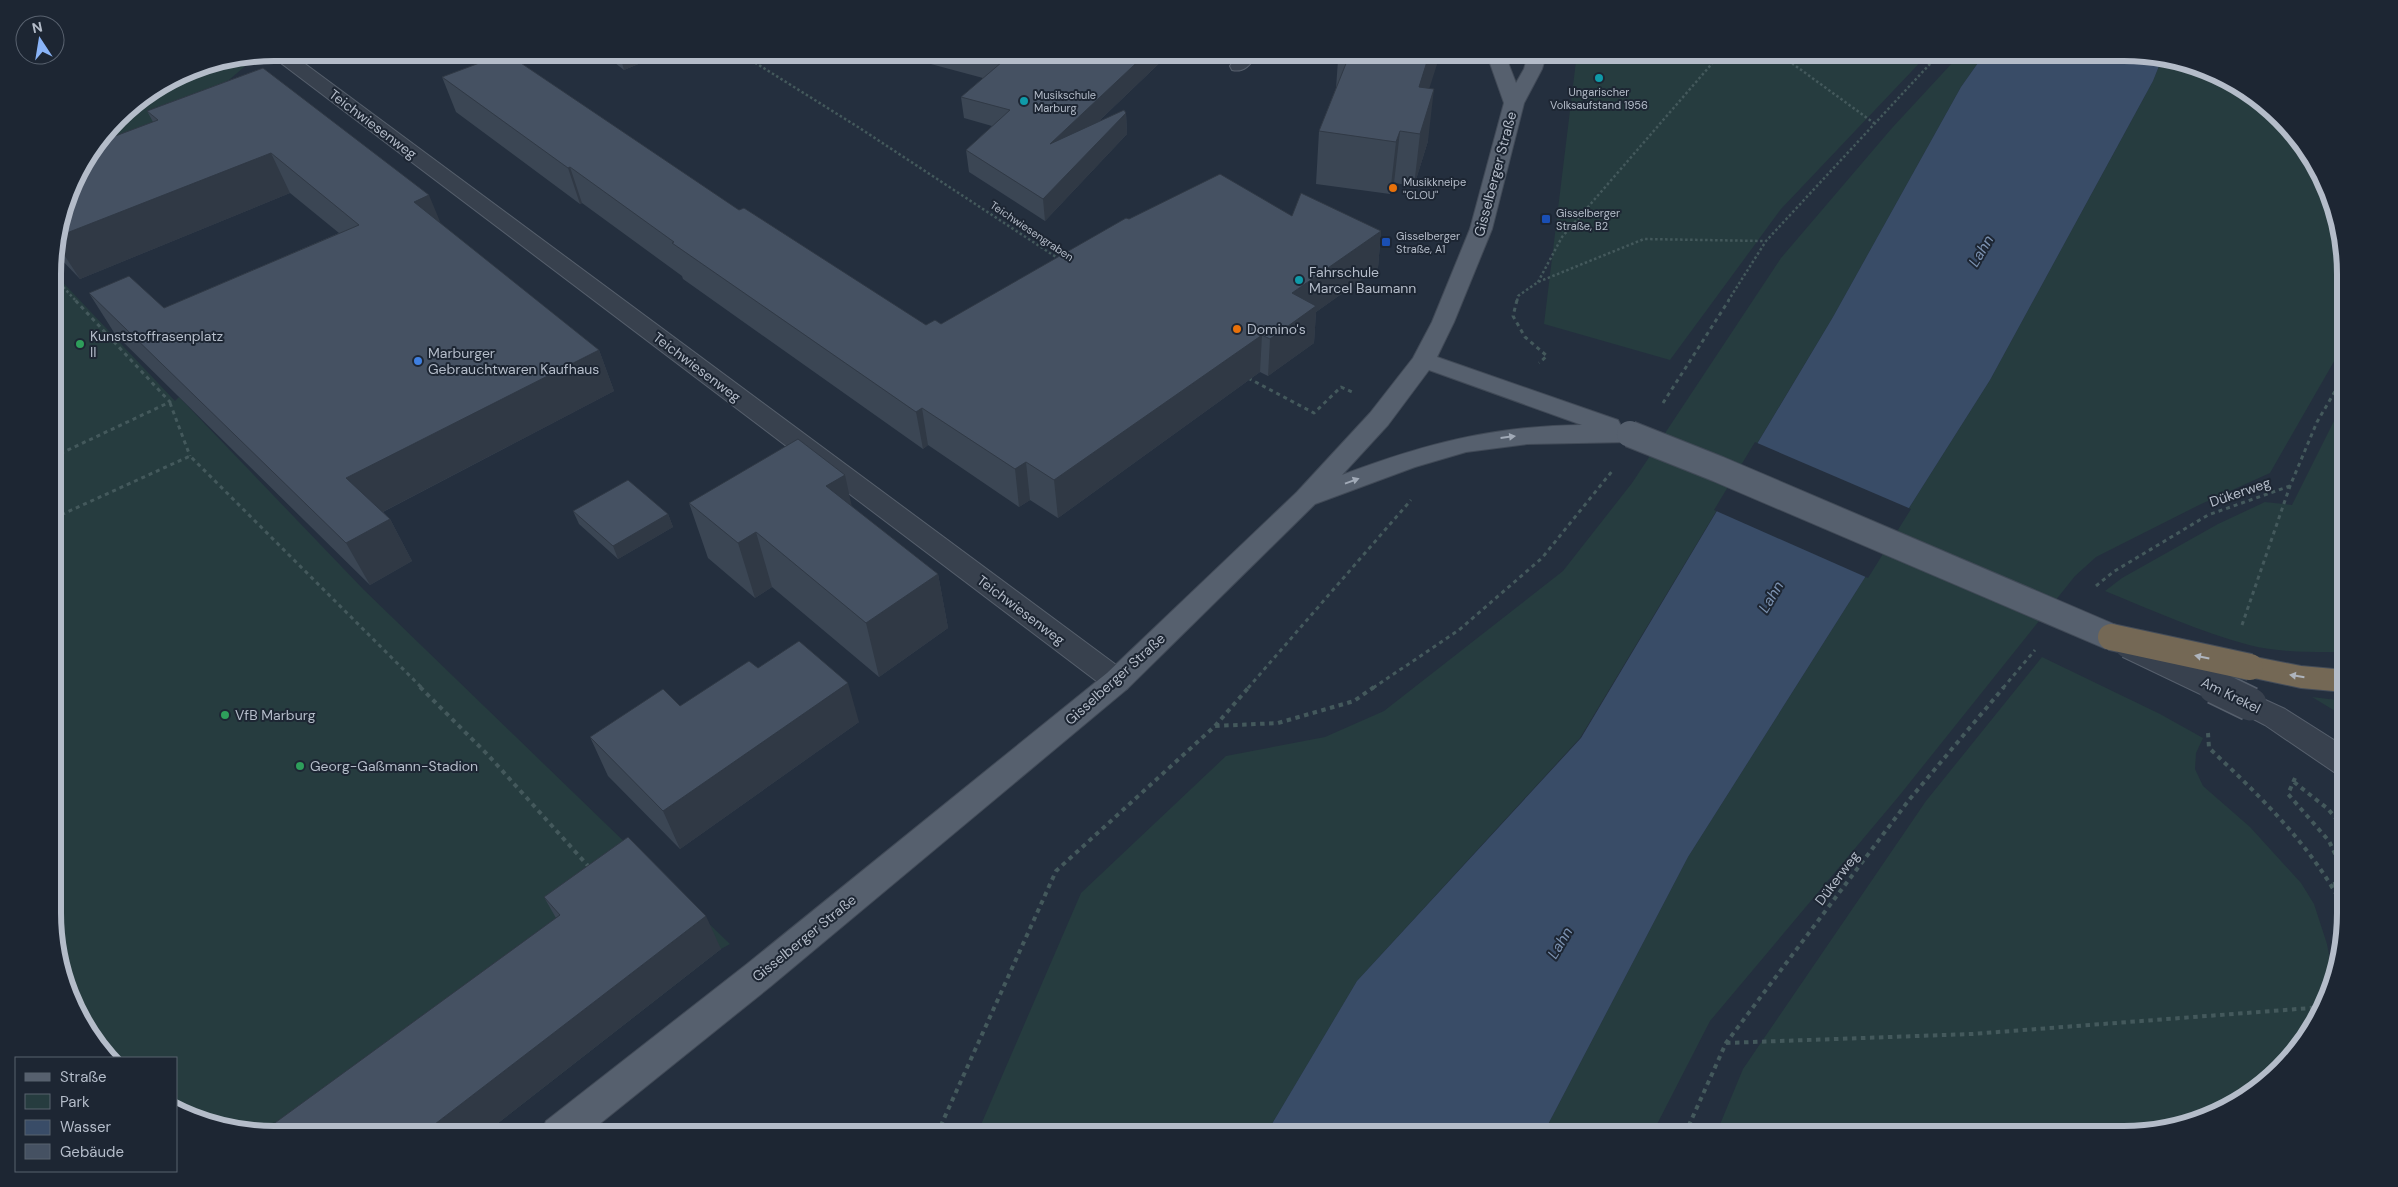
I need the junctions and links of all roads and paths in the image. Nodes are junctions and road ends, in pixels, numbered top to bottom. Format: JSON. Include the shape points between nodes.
{"nodes":[{"id":1,"x":289,"y":61,"type":"edge"},
{"id":2,"x":752,"y":61,"type":"edge"},
{"id":3,"x":1498,"y":61,"type":"edge"},
{"id":4,"x":1535,"y":61,"type":"edge"},
{"id":5,"x":1714,"y":61,"type":"edge"},
{"id":6,"x":1790,"y":61,"type":"edge"},
{"id":7,"x":1932,"y":61,"type":"edge"},
{"id":8,"x":1514,"y":103,"type":"junction"},
{"id":9,"x":1874,"y":122,"type":"junction"},
{"id":10,"x":1766,"y":241,"type":"junction"},
{"id":11,"x":1062,"y":262,"type":"edge"},
{"id":12,"x":1538,"y":282,"type":"junction"},
{"id":13,"x":61,"y":285,"type":"edge"},
{"id":14,"x":1546,"y":356,"type":"dead end"},
{"id":15,"x":1424,"y":360,"type":"junction"},
{"id":16,"x":1244,"y":376,"type":"edge"},
{"id":17,"x":1341,"y":387,"type":"dead end"},
{"id":18,"x":2337,"y":388,"type":"edge"},
{"id":19,"x":170,"y":402,"type":"junction"},
{"id":20,"x":1659,"y":409,"type":"dead end"},
{"id":21,"x":1630,"y":434,"type":"junction"},
{"id":22,"x":61,"y":453,"type":"edge"},
{"id":23,"x":190,"y":456,"type":"junction"},
{"id":24,"x":1619,"y":462,"type":"dead end"},
{"id":25,"x":1416,"y":494,"type":"dead end"},
{"id":26,"x":1306,"y":498,"type":"junction"},
{"id":27,"x":61,"y":515,"type":"edge"},
{"id":28,"x":2095,"y":587,"type":"dead end"},
{"id":29,"x":2111,"y":637,"type":"junction"},
{"id":30,"x":2033,"y":652,"type":"dead end"},
{"id":31,"x":2337,"y":680,"type":"edge"},
{"id":32,"x":1117,"y":681,"type":"junction"},
{"id":33,"x":1215,"y":726,"type":"junction"},
{"id":34,"x":2337,"y":758,"type":"edge"},
{"id":35,"x":2298,"y":770,"type":"dead end"},
{"id":36,"x":2294,"y":782,"type":"junction"},
{"id":37,"x":2337,"y":820,"type":"edge"},
{"id":38,"x":2337,"y":858,"type":"edge"},
{"id":39,"x":590,"y":869,"type":"edge"},
{"id":40,"x":2337,"y":884,"type":"edge"},
{"id":41,"x":2337,"y":892,"type":"edge"},
{"id":42,"x":2315,"y":1008,"type":"edge"},
{"id":43,"x":1726,"y":1043,"type":"junction"},
{"id":44,"x":570,"y":1126,"type":"edge"},
{"id":45,"x":941,"y":1126,"type":"edge"},
{"id":46,"x":1689,"y":1126,"type":"edge"}],
"edges":[{"from":1,"to":32,"type":"street","name":"Teichwiesenweg"},
{"from":2,"to":11,"type":"path","name":"Teichwiesengraben"},
{"from":3,"to":8,"type":"main road","name":"Gisselberger Straße"},
{"from":4,"to":8,"type":"main road","name":"Gisselberger Straße"},
{"from":5,"to":12,"type":"path","via":[[1562,237]]},
{"from":6,"to":9,"type":"path"},
{"from":7,"to":9,"type":"path"},
{"from":8,"to":15,"type":"main road","name":"Gisselberger Straße","via":[[1481,229]]},
{"from":9,"to":10,"type":"path"},
{"from":10,"to":12,"type":"path","via":[[1644,239]]},
{"from":10,"to":20,"type":"path"},
{"from":12,"to":14,"type":"path","via":[[1518,296],[1512,316],[1525,337]]},
{"from":13,"to":19,"type":"path"},
{"from":15,"to":21,"type":"main road"},
{"from":15,"to":26,"type":"main road","name":"Gisselberger Straße","via":[[1379,419]]},
{"from":16,"to":17,"type":"path","via":[[1314,412]]},
{"from":18,"to":28,"type":"path","name":"Dükerweg","via":[[2317,422],[2290,486],[2208,515],[2113,572]]},
{"from":19,"to":22,"type":"path"},
{"from":19,"to":23,"type":"path"},
{"from":26,"to":21,"type":"main road","one_way":true,"via":[[1466,444],[1545,434]]},
{"from":21,"to":29,"type":"main road","bridge":true},
{"from":23,"to":27,"type":"path"},
{"from":23,"to":39,"type":"path","via":[[488,756]]},
{"from":24,"to":33,"type":"path","via":[[1542,558],[1459,630],[1354,701],[1278,723]]},
{"from":25,"to":33,"type":"path"},
{"from":26,"to":32,"type":"main road","name":"Gisselberger Straße"},
{"from":31,"to":29,"type":"highway","one_way":true,"bridge":true,"via":[[2302,677]]},
{"from":29,"to":34,"type":"street","name":"Am Krekel","bridge":true,"via":[[2275,717]]},
{"from":30,"to":43,"type":"path","name":"Dükerweg","via":[[1909,800]]},
{"from":32,"to":44,"type":"main road","name":"Gisselberger Straße"},
{"from":33,"to":45,"type":"path","via":[[1056,871]]},
{"from":35,"to":36,"type":"path"},
{"from":36,"to":37,"type":"path"},
{"from":36,"to":38,"type":"path","via":[[2288,794],[2329,841]]},
{"from":40,"to":41,"type":"path","via":[[2333,884]]},
{"from":42,"to":43,"type":"path","via":[[1972,1034]]},
{"from":43,"to":46,"type":"path","name":"Dükerweg"}]}
